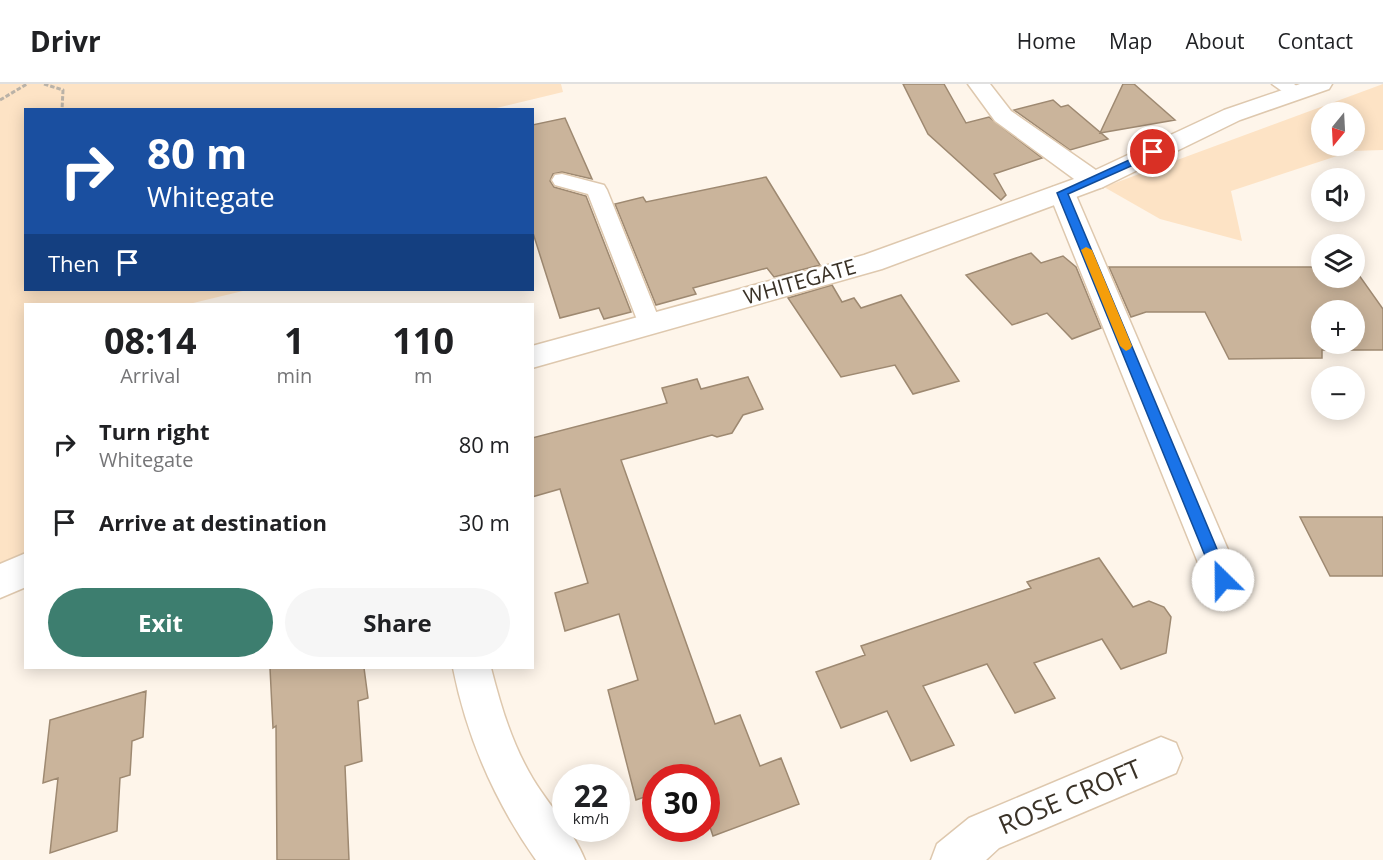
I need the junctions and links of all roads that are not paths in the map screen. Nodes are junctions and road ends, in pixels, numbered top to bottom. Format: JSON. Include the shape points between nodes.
{"nodes":[{"id":1,"x":979,"y":84,"type":"edge"},
{"id":2,"x":1321,"y":84,"type":"edge"},
{"id":3,"x":1288,"y":88,"type":"edge"},
{"id":4,"x":562,"y":180,"type":"dead end"},
{"id":5,"x":1094,"y":181,"type":"junction"},
{"id":6,"x":1062,"y":193,"type":"junction"},
{"id":7,"x":649,"y":324,"type":"junction"},
{"id":8,"x":534,"y":356,"type":"edge"},
{"id":9,"x":24,"y":570,"type":"edge"},
{"id":10,"x":1223,"y":580,"type":"dead end"},
{"id":11,"x":0,"y":581,"type":"edge"},
{"id":12,"x":472,"y":669,"type":"edge"},
{"id":13,"x":1161,"y":758,"type":"dead end"},
{"id":14,"x":563,"y":860,"type":"edge"},
{"id":15,"x":953,"y":860,"type":"edge"}],
"edges":[{"from":1,"to":5,"type":"street","via":[[1003,116]]},
{"from":2,"to":3,"type":"street","name":"WHITEGATE"},
{"from":3,"to":5,"type":"street","name":"WHITEGATE"},
{"from":4,"to":7,"type":"lane","via":[[597,190]]},
{"from":5,"to":6,"type":"street","name":"WHITEGATE"},
{"from":6,"to":7,"type":"street","name":"WHITEGATE","via":[[872,262]]},
{"from":6,"to":10,"type":"street"},
{"from":7,"to":8,"type":"street","name":"WHITEGATE"},
{"from":9,"to":11,"type":"street"},
{"from":12,"to":14,"type":"street","via":[[478,701],[499,762]]},
{"from":13,"to":15,"type":"street","name":"ROSE CROFT","via":[[984,833]]}]}
